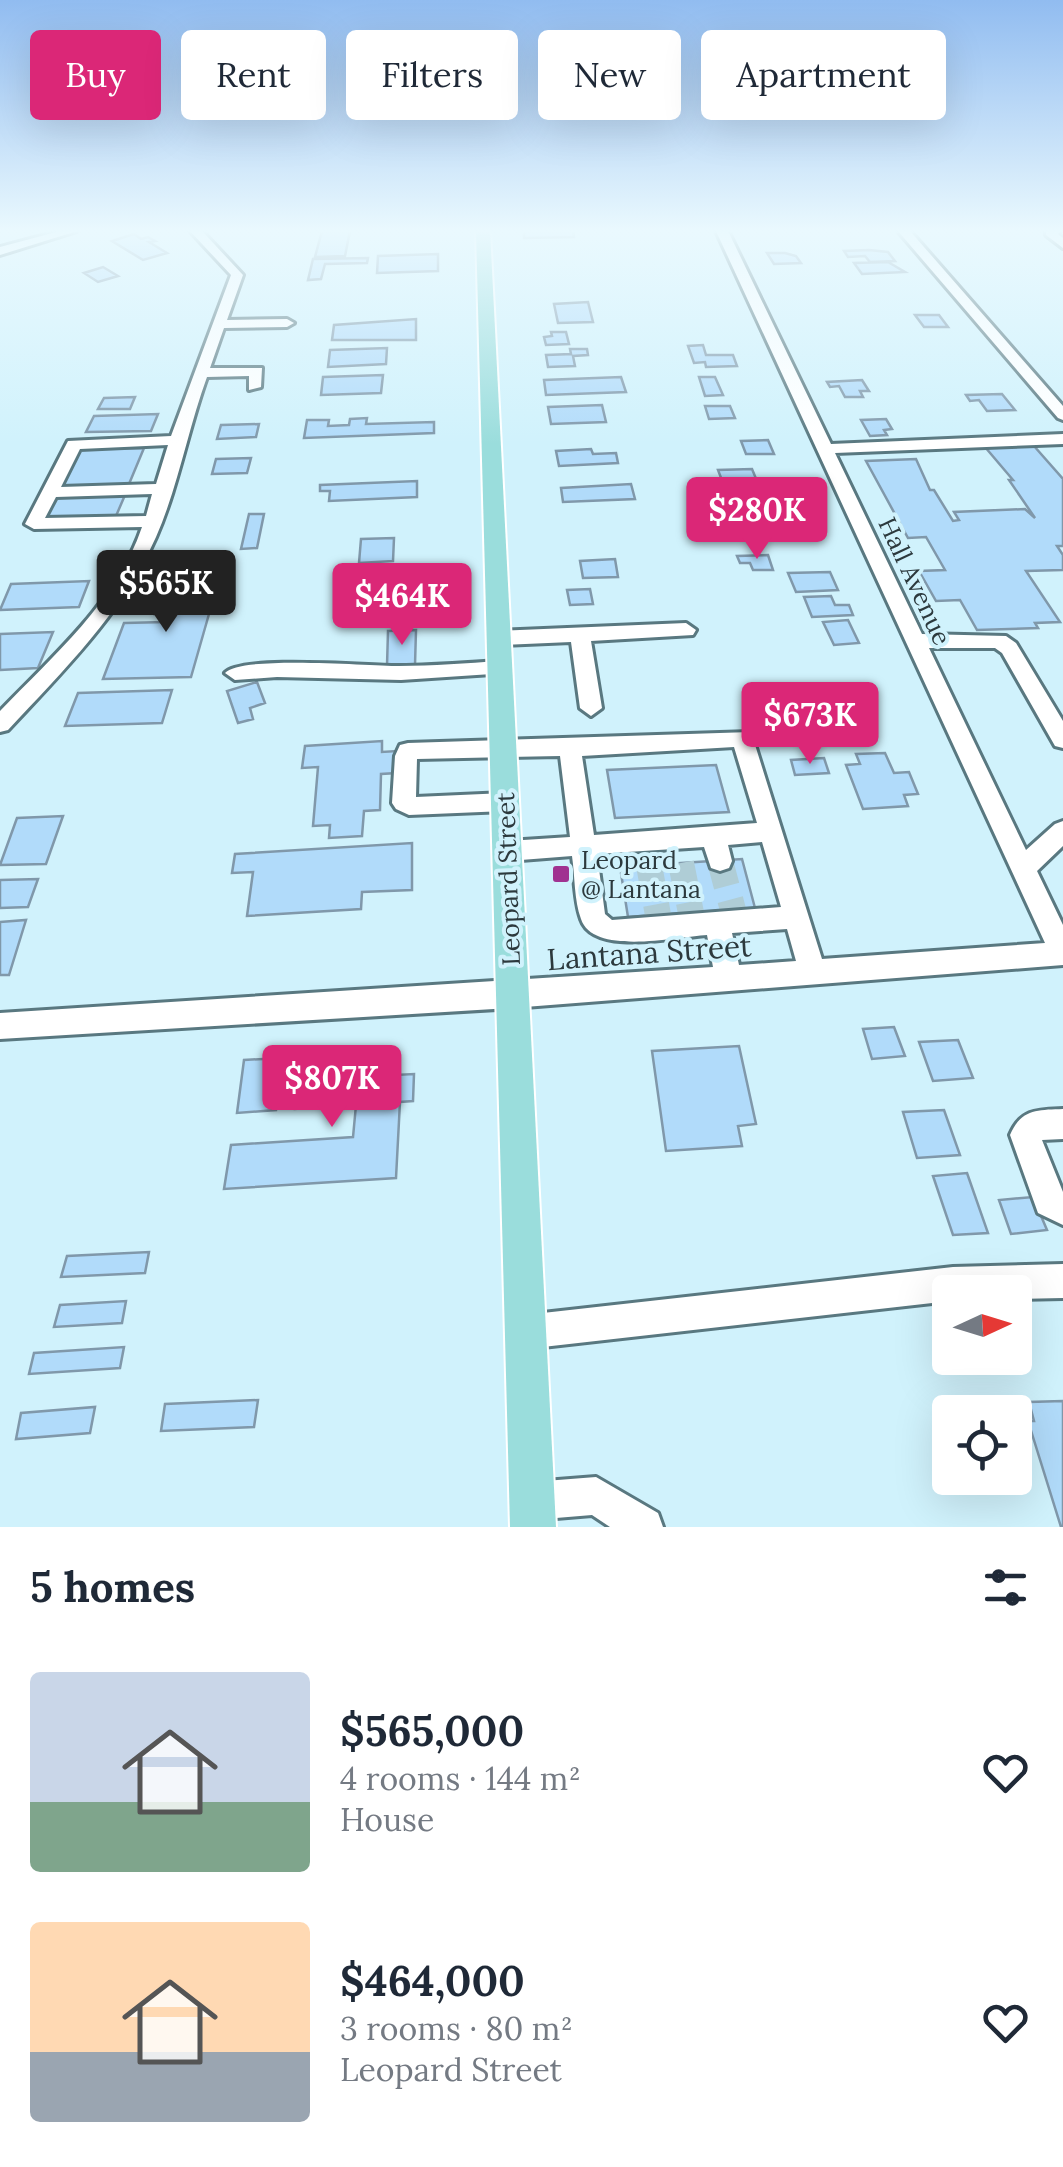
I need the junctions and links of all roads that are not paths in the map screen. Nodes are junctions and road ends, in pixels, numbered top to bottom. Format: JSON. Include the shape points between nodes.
{"nodes":[{"id":1,"x":228,"y":302,"type":"edge"},
{"id":2,"x":486,"y":302,"type":"edge"},
{"id":3,"x":756,"y":302,"type":"edge"},
{"id":4,"x":966,"y":302,"type":"edge"},
{"id":5,"x":287,"y":322,"type":"dead end"},
{"id":6,"x":220,"y":324,"type":"junction"},
{"id":7,"x":202,"y":373,"type":"junction"},
{"id":8,"x":254,"y":387,"type":"dead end"},
{"id":9,"x":1063,"y":415,"type":"edge"},
{"id":10,"x":178,"y":440,"type":"junction"},
{"id":11,"x":1060,"y":442,"type":"edge"},
{"id":12,"x":824,"y":449,"type":"junction"},
{"id":13,"x":163,"y":489,"type":"junction"},
{"id":14,"x":50,"y":492,"type":"junction"},
{"id":15,"x":153,"y":521,"type":"junction"},
{"id":16,"x":686,"y":630,"type":"dead end"},
{"id":17,"x":580,"y":634,"type":"junction"},
{"id":18,"x":915,"y":641,"type":"junction"},
{"id":19,"x":499,"y":652,"type":"junction"},
{"id":20,"x":235,"y":673,"type":"dead end"},
{"id":21,"x":591,"y":708,"type":"dead end"},
{"id":22,"x":0,"y":724,"type":"edge"},
{"id":23,"x":1063,"y":740,"type":"edge"},
{"id":24,"x":503,"y":748,"type":"junction"},
{"id":25,"x":570,"y":748,"type":"junction"},
{"id":26,"x":505,"y":802,"type":"junction"},
{"id":27,"x":1063,"y":831,"type":"edge"},
{"id":28,"x":771,"y":832,"type":"junction"},
{"id":29,"x":583,"y":845,"type":"junction"},
{"id":30,"x":507,"y":850,"type":"junction"},
{"id":31,"x":1022,"y":868,"type":"junction"},
{"id":32,"x":796,"y":918,"type":"junction"},
{"id":33,"x":714,"y":919,"type":"junction"},
{"id":34,"x":1063,"y":953,"type":"edge"},
{"id":35,"x":812,"y":973,"type":"junction"},
{"id":36,"x":729,"y":979,"type":"junction"},
{"id":37,"x":512,"y":995,"type":"junction"},
{"id":38,"x":0,"y":1026,"type":"edge"},
{"id":39,"x":1063,"y":1124,"type":"edge"},
{"id":40,"x":1063,"y":1209,"type":"edge"},
{"id":41,"x":1063,"y":1281,"type":"edge"},
{"id":42,"x":525,"y":1332,"type":"junction"},
{"id":43,"x":532,"y":1514,"type":"edge"},
{"id":44,"x":644,"y":1527,"type":"edge"}],
"edges":[{"from":1,"to":6,"type":"street"},
{"from":2,"to":19,"type":"main road","name":"Leopard Street"},
{"from":3,"to":12,"type":"street","name":"Hall Avenue"},
{"from":4,"to":9,"type":"street"},
{"from":5,"to":6,"type":"street"},
{"from":6,"to":7,"type":"street"},
{"from":7,"to":8,"type":"street","via":[[257,371]]},
{"from":7,"to":10,"type":"street"},
{"from":10,"to":13,"type":"street"},
{"from":10,"to":14,"type":"street","via":[[74,444]]},
{"from":11,"to":12,"type":"street"},
{"from":12,"to":18,"type":"street","name":"Hall Avenue"},
{"from":13,"to":14,"type":"street"},
{"from":13,"to":15,"type":"street"},
{"from":14,"to":15,"type":"street","via":[[34,524]]},
{"from":15,"to":22,"type":"street","via":[[133,566],[90,630]]},
{"from":16,"to":17,"type":"street"},
{"from":17,"to":19,"type":"street"},
{"from":17,"to":21,"type":"street"},
{"from":18,"to":23,"type":"street","via":[[1000,641]]},
{"from":18,"to":31,"type":"street","name":"Hall Avenue"},
{"from":19,"to":20,"type":"street","via":[[402,673]]},
{"from":19,"to":24,"type":"main road","name":"Leopard Street"},
{"from":24,"to":25,"type":"street"},
{"from":24,"to":26,"type":"main road","name":"Leopard Street"},
{"from":24,"to":26,"type":"street","via":[[408,751],[404,802]]},
{"from":25,"to":28,"type":"street","via":[[743,738]]},
{"from":25,"to":29,"type":"street"},
{"from":26,"to":30,"type":"main road","name":"Leopard Street"},
{"from":27,"to":31,"type":"street"},
{"from":28,"to":29,"type":"street","via":[[678,851]]},
{"from":28,"to":32,"type":"street"},
{"from":29,"to":30,"type":"street"},
{"from":29,"to":33,"type":"street","via":[[599,926],[611,932],[658,921]]},
{"from":30,"to":37,"type":"main road","name":"Leopard Street"},
{"from":31,"to":34,"type":"street","name":"Hall Avenue"},
{"from":32,"to":33,"type":"street"},
{"from":32,"to":35,"type":"street"},
{"from":33,"to":36,"type":"street"},
{"from":34,"to":35,"type":"street","name":"Lantana Street"},
{"from":35,"to":36,"type":"street","name":"Lantana Street"},
{"from":36,"to":37,"type":"street","name":"Lantana Street"},
{"from":37,"to":38,"type":"street","name":"Lantana Street"},
{"from":37,"to":42,"type":"main road","name":"Leopard Street"},
{"from":39,"to":40,"type":"street","via":[[1033,1125],[1025,1134],[1049,1202]]},
{"from":41,"to":42,"type":"street","via":[[953,1284]]},
{"from":42,"to":43,"type":"main road","name":"Leopard Street"},
{"from":43,"to":44,"type":"street","via":[[596,1496]]}]}
